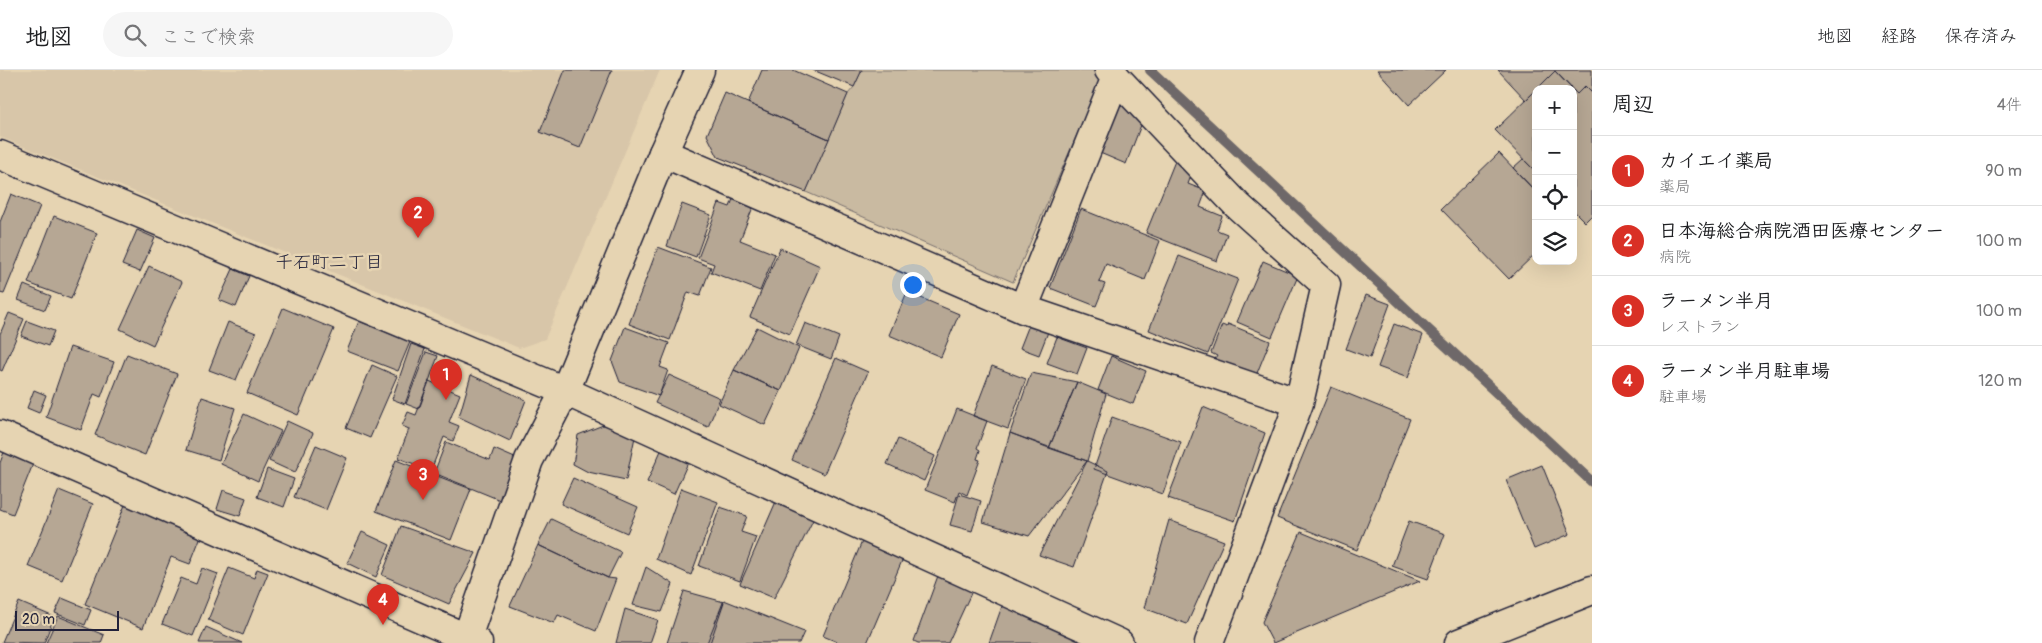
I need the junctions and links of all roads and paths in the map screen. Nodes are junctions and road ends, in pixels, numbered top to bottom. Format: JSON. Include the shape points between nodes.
{"nodes":[{"id":1,"x":700,"y":70,"type":"edge"},
{"id":2,"x":1112,"y":74,"type":"edge"},
{"id":3,"x":663,"y":153,"type":"junction"},
{"id":4,"x":0,"y":155,"type":"edge"},
{"id":5,"x":1023,"y":309,"type":"junction"},
{"id":6,"x":564,"y":391,"type":"junction"},
{"id":7,"x":1299,"y":403,"type":"junction"},
{"id":8,"x":0,"y":435,"type":"edge"},
{"id":9,"x":1592,"y":590,"type":"edge"},
{"id":10,"x":470,"y":641,"type":"edge"},
{"id":11,"x":1119,"y":643,"type":"edge"},
{"id":12,"x":1209,"y":643,"type":"edge"},
{"id":13,"x":1458,"y":643,"type":"edge"}],
"edges":[{"from":1,"to":3,"type":"street"},
{"from":2,"to":5,"type":"street"},
{"from":2,"to":7,"type":"street","via":[[1237,204],[1326,285]]},
{"from":3,"to":5,"type":"street"},
{"from":3,"to":6,"type":"street"},
{"from":4,"to":6,"type":"street"},
{"from":5,"to":7,"type":"street"},
{"from":6,"to":10,"type":"street","via":[[529,460]]},
{"from":6,"to":11,"type":"street"},
{"from":7,"to":12,"type":"street"},
{"from":8,"to":10,"type":"street"},
{"from":9,"to":13,"type":"street"}]}
